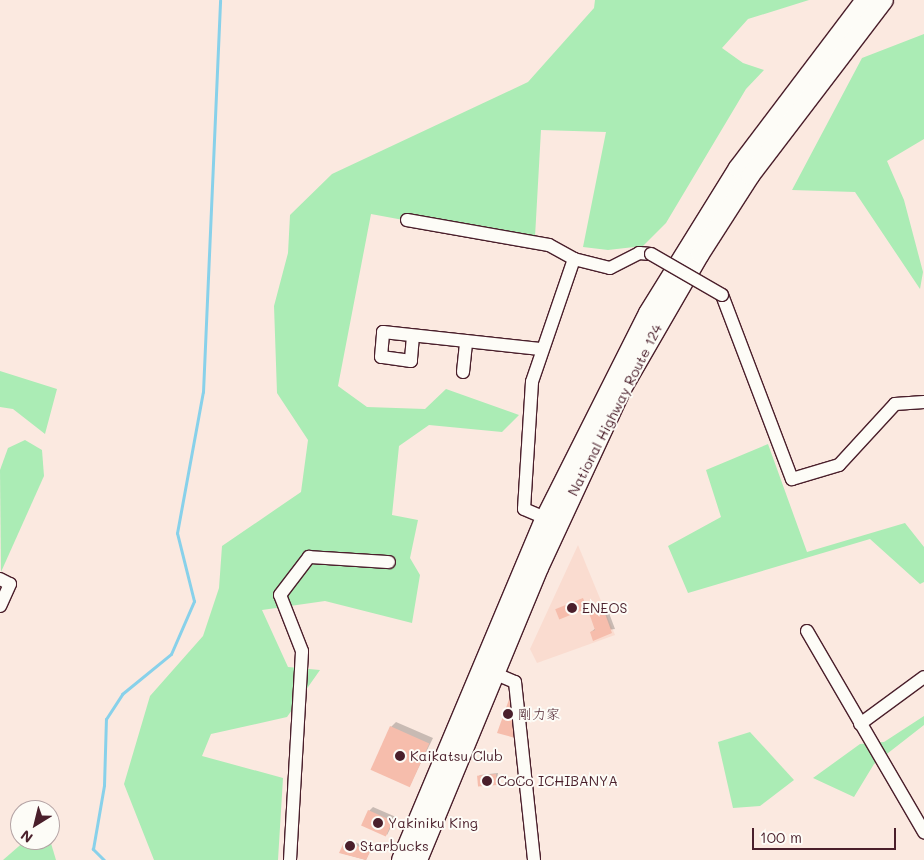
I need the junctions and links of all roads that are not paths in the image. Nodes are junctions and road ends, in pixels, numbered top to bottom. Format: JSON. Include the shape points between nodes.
{"nodes":[{"id":1,"x":865,"y":0,"type":"edge"},
{"id":2,"x":884,"y":0,"type":"edge"},
{"id":3,"x":407,"y":220,"type":"dead end"},
{"id":4,"x":574,"y":259,"type":"junction"},
{"id":5,"x":413,"y":336,"type":"dead end"},
{"id":6,"x":466,"y":341,"type":"junction"},
{"id":7,"x":540,"y":349,"type":"junction"},
{"id":8,"x":463,"y":372,"type":"dead end"},
{"id":9,"x":924,"y":402,"type":"edge"},
{"id":10,"x":552,"y":521,"type":"junction"},
{"id":11,"x":389,"y":562,"type":"dead end"},
{"id":12,"x":0,"y":579,"type":"edge"},
{"id":13,"x":0,"y":606,"type":"edge"},
{"id":14,"x":807,"y":631,"type":"dead end"},
{"id":15,"x":489,"y":671,"type":"junction"},
{"id":16,"x":924,"y":677,"type":"edge"},
{"id":17,"x":860,"y":724,"type":"junction"},
{"id":18,"x":924,"y":832,"type":"edge"},
{"id":19,"x":290,"y":860,"type":"edge"},
{"id":20,"x":401,"y":860,"type":"edge"},
{"id":21,"x":418,"y":860,"type":"edge"},
{"id":22,"x":534,"y":860,"type":"edge"}],
"edges":[{"from":1,"to":10,"type":"highway","name":"National Highway Route 124","via":[[738,168],[689,245],[610,384]]},
{"from":2,"to":10,"type":"highway","name":"National Highway Route 124","via":[[806,99],[700,254]]},
{"from":3,"to":4,"type":"street","via":[[549,245]]},
{"from":4,"to":7,"type":"street"},
{"from":4,"to":9,"type":"street","bridge":true,"via":[[610,268],[639,253],[651,254],[722,294],[792,479],[840,465],[896,404]]},
{"from":5,"to":6,"type":"street"},
{"from":6,"to":7,"type":"street"},
{"from":6,"to":8,"type":"street"},
{"from":7,"to":10,"type":"street","via":[[532,382],[524,509]]},
{"from":10,"to":15,"type":"highway","name":"National Highway Route 124"},
{"from":11,"to":19,"type":"street","via":[[309,557],[280,595],[302,651]]},
{"from":12,"to":13,"type":"street","via":[[10,584]]},
{"from":14,"to":17,"type":"street"},
{"from":15,"to":20,"type":"highway","name":"National Highway Route 124"},
{"from":15,"to":21,"type":"highway","name":"National Highway Route 124"},
{"from":15,"to":22,"type":"street","via":[[515,682]]},
{"from":16,"to":17,"type":"street"},
{"from":17,"to":18,"type":"street"}]}
